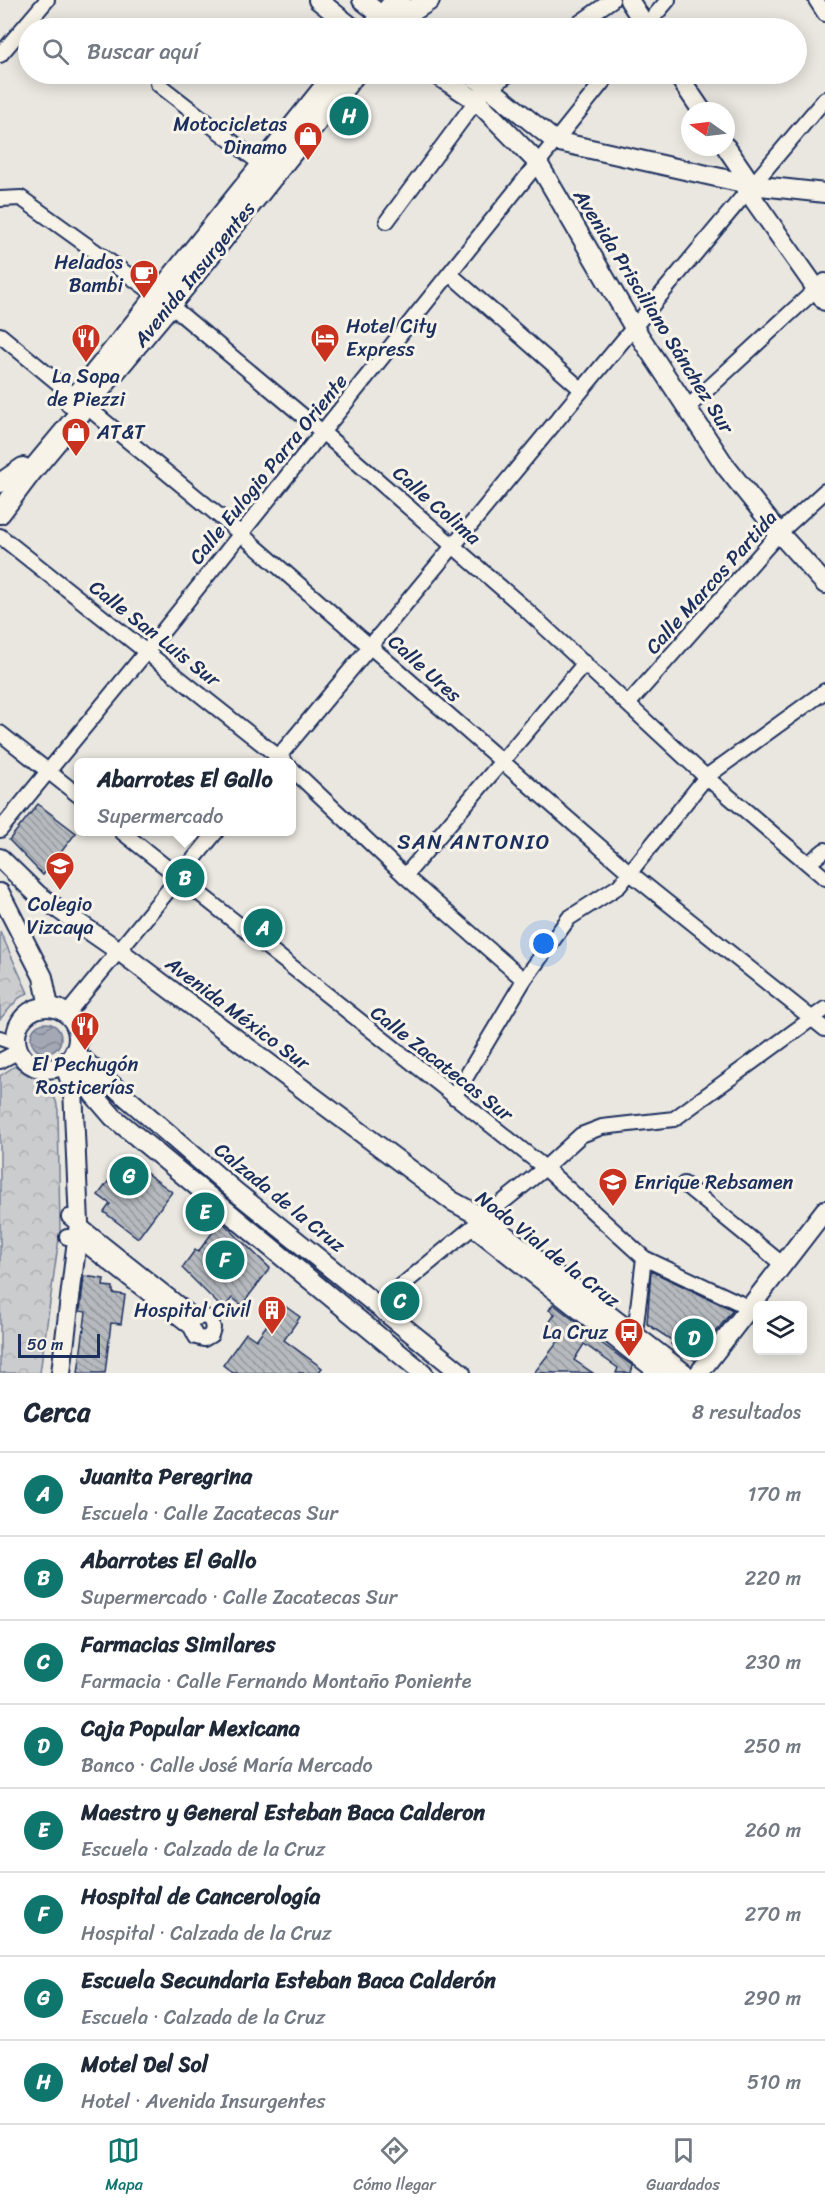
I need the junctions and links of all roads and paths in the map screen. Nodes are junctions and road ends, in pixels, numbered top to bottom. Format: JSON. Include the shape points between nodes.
{"nodes":[{"id":1,"x":47,"y":0,"type":"edge"},
{"id":2,"x":318,"y":0,"type":"edge"},
{"id":3,"x":363,"y":0,"type":"edge"},
{"id":4,"x":400,"y":0,"type":"edge"},
{"id":5,"x":429,"y":0,"type":"edge"},
{"id":6,"x":612,"y":0,"type":"edge"},
{"id":7,"x":629,"y":0,"type":"edge"},
{"id":8,"x":668,"y":0,"type":"edge"},
{"id":9,"x":816,"y":0,"type":"edge"},
{"id":10,"x":825,"y":14,"type":"edge"},
{"id":11,"x":32,"y":18,"type":"edge"},
{"id":12,"x":340,"y":18,"type":"edge"},
{"id":13,"x":380,"y":18,"type":"edge"},
{"id":14,"x":392,"y":18,"type":"edge"},
{"id":15,"x":401,"y":18,"type":"edge"},
{"id":16,"x":586,"y":18,"type":"edge"},
{"id":17,"x":640,"y":18,"type":"edge"},
{"id":18,"x":654,"y":18,"type":"edge"},
{"id":19,"x":18,"y":34,"type":"edge"},
{"id":20,"x":0,"y":55,"type":"edge"},
{"id":21,"x":158,"y":84,"type":"dead end"},
{"id":22,"x":327,"y":84,"type":"edge"},
{"id":23,"x":347,"y":84,"type":"edge"},
{"id":24,"x":451,"y":84,"type":"edge"},
{"id":25,"x":485,"y":84,"type":"edge"},
{"id":26,"x":494,"y":84,"type":"edge"},
{"id":27,"x":601,"y":84,"type":"edge"},
{"id":28,"x":684,"y":84,"type":"edge"},
{"id":29,"x":488,"y":86,"type":"junction"},
{"id":30,"x":825,"y":99,"type":"edge"},
{"id":31,"x":477,"y":101,"type":"junction"},
{"id":32,"x":696,"y":102,"type":"edge"},
{"id":33,"x":555,"y":141,"type":"junction"},
{"id":34,"x":732,"y":156,"type":"edge"},
{"id":35,"x":538,"y":163,"type":"junction"},
{"id":36,"x":262,"y":165,"type":"junction"},
{"id":37,"x":752,"y":185,"type":"junction"},
{"id":38,"x":825,"y":193,"type":"edge"},
{"id":39,"x":0,"y":199,"type":"edge"},
{"id":40,"x":387,"y":221,"type":"dead end"},
{"id":41,"x":450,"y":274,"type":"junction"},
{"id":42,"x":822,"y":291,"type":"edge"},
{"id":43,"x":163,"y":300,"type":"junction"},
{"id":44,"x":633,"y":326,"type":"junction"},
{"id":45,"x":0,"y":335,"type":"edge"},
{"id":46,"x":580,"y":389,"type":"junction"},
{"id":47,"x":80,"y":403,"type":"junction"},
{"id":48,"x":686,"y":408,"type":"junction"},
{"id":49,"x":321,"y":431,"type":"junction"},
{"id":50,"x":27,"y":469,"type":"junction"},
{"id":51,"x":0,"y":483,"type":"edge"},
{"id":52,"x":825,"y":490,"type":"edge"},
{"id":53,"x":0,"y":496,"type":"edge"},
{"id":54,"x":0,"y":513,"type":"edge"},
{"id":55,"x":0,"y":526,"type":"edge"},
{"id":56,"x":778,"y":533,"type":"junction"},
{"id":57,"x":241,"y":534,"type":"junction"},
{"id":58,"x":0,"y":536,"type":"edge"},
{"id":59,"x":455,"y":546,"type":"junction"},
{"id":60,"x":825,"y":584,"type":"edge"},
{"id":61,"x":372,"y":647,"type":"junction"},
{"id":62,"x":147,"y":651,"type":"junction"},
{"id":63,"x":585,"y":663,"type":"junction"},
{"id":64,"x":825,"y":691,"type":"edge"},
{"id":65,"x":629,"y":703,"type":"junction"},
{"id":66,"x":0,"y":733,"type":"edge"},
{"id":67,"x":277,"y":758,"type":"edge"},
{"id":68,"x":281,"y":758,"type":"edge"},
{"id":69,"x":500,"y":762,"type":"junction"},
{"id":70,"x":48,"y":769,"type":"junction"},
{"id":71,"x":296,"y":774,"type":"edge"},
{"id":72,"x":706,"y":777,"type":"junction"},
{"id":73,"x":74,"y":792,"type":"edge"},
{"id":74,"x":0,"y":830,"type":"edge"},
{"id":75,"x":128,"y":836,"type":"edge"},
{"id":76,"x":212,"y":836,"type":"edge"},
{"id":77,"x":825,"y":850,"type":"edge"},
{"id":78,"x":0,"y":858,"type":"edge"},
{"id":79,"x":808,"y":863,"type":"junction"},
{"id":80,"x":629,"y":872,"type":"junction"},
{"id":81,"x":405,"y":876,"type":"junction"},
{"id":82,"x":177,"y":878,"type":"junction"},
{"id":83,"x":825,"y":878,"type":"edge"},
{"id":84,"x":0,"y":893,"type":"edge"},
{"id":85,"x":38,"y":895,"type":"junction"},
{"id":86,"x":16,"y":926,"type":"junction"},
{"id":87,"x":119,"y":951,"type":"junction"},
{"id":88,"x":524,"y":980,"type":"junction"},
{"id":89,"x":49,"y":1007,"type":"junction"},
{"id":90,"x":825,"y":1009,"type":"edge"},
{"id":91,"x":66,"y":1014,"type":"junction"},
{"id":92,"x":813,"y":1018,"type":"junction"},
{"id":93,"x":825,"y":1029,"type":"edge"},
{"id":94,"x":12,"y":1044,"type":"edge"},
{"id":95,"x":65,"y":1060,"type":"junction"},
{"id":96,"x":0,"y":1061,"type":"edge"},
{"id":97,"x":454,"y":1097,"type":"junction"},
{"id":98,"x":545,"y":1168,"type":"junction"},
{"id":99,"x":684,"y":1184,"type":"dead end"},
{"id":100,"x":452,"y":1201,"type":"junction"},
{"id":101,"x":825,"y":1210,"type":"edge"},
{"id":102,"x":478,"y":1222,"type":"junction"},
{"id":103,"x":73,"y":1229,"type":"junction"},
{"id":104,"x":282,"y":1229,"type":"junction"},
{"id":105,"x":271,"y":1247,"type":"junction"},
{"id":106,"x":645,"y":1257,"type":"junction"},
{"id":107,"x":782,"y":1264,"type":"junction"},
{"id":108,"x":163,"y":1299,"type":"dead end"},
{"id":109,"x":377,"y":1306,"type":"junction"},
{"id":110,"x":748,"y":1307,"type":"junction"},
{"id":111,"x":617,"y":1332,"type":"dead end"},
{"id":112,"x":635,"y":1333,"type":"junction"},
{"id":113,"x":425,"y":1343,"type":"junction"},
{"id":114,"x":698,"y":1372,"type":"edge"},
{"id":115,"x":48,"y":1373,"type":"edge"},
{"id":116,"x":61,"y":1373,"type":"edge"},
{"id":117,"x":423,"y":1373,"type":"edge"},
{"id":118,"x":460,"y":1373,"type":"edge"},
{"id":119,"x":472,"y":1373,"type":"edge"},
{"id":120,"x":660,"y":1373,"type":"edge"}],
"edges":[{"from":1,"to":11,"type":"street"},
{"from":2,"to":12,"type":"main road"},
{"from":3,"to":13,"type":"main road"},
{"from":4,"to":14,"type":"highway"},
{"from":5,"to":15,"type":"highway"},
{"from":6,"to":16,"type":"street"},
{"from":7,"to":17,"type":"main road"},
{"from":8,"to":18,"type":"street"},
{"from":9,"to":10,"type":"street"},
{"from":19,"to":20,"type":"street"},
{"from":21,"to":36,"type":"street"},
{"from":22,"to":36,"type":"highway","name":"Avenida Insurgentes"},
{"from":23,"to":43,"type":"highway","name":"Avenida Insurgentes"},
{"from":24,"to":31,"type":"main road","name":"Avenida Prisciliano Sánchez Sur"},
{"from":25,"to":29,"type":"main road"},
{"from":26,"to":29,"type":"street"},
{"from":27,"to":33,"type":"street","name":"Calle Eulogio Parra Oriente"},
{"from":28,"to":32,"type":"main road"},
{"from":29,"to":31,"type":"street"},
{"from":29,"to":33,"type":"main road"},
{"from":30,"to":37,"type":"street"},
{"from":31,"to":35,"type":"main road","name":"Avenida Prisciliano Sánchez Sur"},
{"from":31,"to":40,"type":"street"},
{"from":33,"to":35,"type":"street","name":"Calle Eulogio Parra Oriente"},
{"from":33,"to":37,"type":"main road"},
{"from":34,"to":37,"type":"main road"},
{"from":35,"to":41,"type":"street","name":"Calle Eulogio Parra Oriente"},
{"from":35,"to":44,"type":"main road","name":"Avenida Prisciliano Sánchez Sur"},
{"from":36,"to":43,"type":"highway","name":"Avenida Insurgentes"},
{"from":37,"to":38,"type":"main road"},
{"from":37,"to":42,"type":"main road","via":[[754,200]]},
{"from":37,"to":44,"type":"street"},
{"from":39,"to":43,"type":"street","name":"Calle Colima","via":[[21,198]]},
{"from":41,"to":46,"type":"street"},
{"from":41,"to":49,"type":"street","name":"Calle Eulogio Parra Oriente"},
{"from":42,"to":48,"type":"street"},
{"from":43,"to":47,"type":"highway","name":"Avenida Insurgentes"},
{"from":43,"to":49,"type":"street","name":"Calle Colima"},
{"from":44,"to":46,"type":"street"},
{"from":44,"to":48,"type":"main road","name":"Avenida Prisciliano Sánchez Sur"},
{"from":45,"to":47,"type":"street","name":"Calle Ures"},
{"from":46,"to":59,"type":"street"},
{"from":47,"to":50,"type":"highway","name":"Avenida Insurgentes"},
{"from":47,"to":57,"type":"street","name":"Calle Ures"},
{"from":48,"to":56,"type":"main road","name":"Avenida Prisciliano Sánchez Sur"},
{"from":49,"to":57,"type":"street","name":"Calle Eulogio Parra Oriente"},
{"from":49,"to":59,"type":"street","name":"Calle Colima"},
{"from":50,"to":51,"type":"main road","name":"Avenida Insurgentes"},
{"from":50,"to":53,"type":"highway","name":"Avenida Insurgentes"},
{"from":50,"to":54,"type":"highway","name":"Avenida Insurgentes"},
{"from":50,"to":55,"type":"main road","name":"Avenida Insurgentes","via":[[16,504]]},
{"from":52,"to":56,"type":"street","name":"Calle Marcos Partida"},
{"from":56,"to":60,"type":"main road","name":"Avenida Prisciliano Sánchez Sur"},
{"from":56,"to":65,"type":"street","name":"Calle Marcos Partida"},
{"from":57,"to":61,"type":"street","name":"Calle Ures"},
{"from":57,"to":62,"type":"street","name":"Calle Eulogio Parra Oriente"},
{"from":58,"to":62,"type":"street","name":"Calle San Luis Sur"},
{"from":59,"to":61,"type":"street"},
{"from":59,"to":63,"type":"street","name":"Calle Colima"},
{"from":61,"to":68,"type":"street"},
{"from":61,"to":69,"type":"street","name":"Calle Ures"},
{"from":62,"to":67,"type":"street","name":"Calle San Luis Sur"},
{"from":62,"to":70,"type":"street","name":"Calle Eulogio Parra Oriente"},
{"from":63,"to":65,"type":"street","name":"Calle Colima"},
{"from":63,"to":69,"type":"street"},
{"from":64,"to":72,"type":"street"},
{"from":65,"to":72,"type":"street","name":"Calle Colima"},
{"from":66,"to":70,"type":"street"},
{"from":69,"to":80,"type":"street","name":"Calle Ures"},
{"from":69,"to":81,"type":"street"},
{"from":70,"to":73,"type":"street"},
{"from":70,"to":74,"type":"street","name":"Calle Eulogio Parra Oriente"},
{"from":71,"to":81,"type":"street"},
{"from":72,"to":79,"type":"street","name":"Calle Colima"},
{"from":72,"to":80,"type":"street"},
{"from":75,"to":82,"type":"street","name":"Calle Zacatecas Sur"},
{"from":76,"to":82,"type":"street"},
{"from":77,"to":79,"type":"street"},
{"from":78,"to":85,"type":"main road","name":"Avenida México Sur"},
{"from":79,"to":83,"type":"street","name":"Calle Colima"},
{"from":80,"to":88,"type":"street","via":[[619,886],[569,918]]},
{"from":80,"to":92,"type":"street","name":"Calle Ures"},
{"from":81,"to":88,"type":"street"},
{"from":82,"to":87,"type":"street"},
{"from":82,"to":97,"type":"street","name":"Calle Zacatecas Sur"},
{"from":84,"to":86,"type":"main road"},
{"from":85,"to":86,"type":"main road","via":[[22,893],[15,898]]},
{"from":85,"to":87,"type":"main road","name":"Avenida México Sur"},
{"from":86,"to":89,"type":"main road","via":[[43,977]]},
{"from":87,"to":91,"type":"street"},
{"from":87,"to":100,"type":"main road","name":"Avenida México Sur"},
{"from":88,"to":97,"type":"street"},
{"from":89,"to":91,"type":"main road"},
{"from":89,"to":94,"type":"main road","via":[[23,1017]]},
{"from":90,"to":92,"type":"street"},
{"from":91,"to":95,"type":"main road","via":[[77,1035]]},
{"from":92,"to":93,"type":"street","name":"Calle Ures"},
{"from":92,"to":98,"type":"street","via":[[674,1119],[602,1127],[581,1135]]},
{"from":94,"to":95,"type":"main road","via":[[39,1068]]},
{"from":94,"to":96,"type":"street"},
{"from":95,"to":103,"type":"main road","via":[[63,1088]]},
{"from":95,"to":104,"type":"main road","name":"Calzada de la Cruz"},
{"from":95,"to":105,"type":"main road","via":[[113,1117]]},
{"from":97,"to":98,"type":"street","name":"Calle Zacatecas Sur"},
{"from":98,"to":102,"type":"street"},
{"from":98,"to":106,"type":"street","name":"Calle Zacatecas Sur"},
{"from":99,"to":107,"type":"street"},
{"from":100,"to":102,"type":"main road","name":"Avenida México Sur"},
{"from":100,"to":111,"type":"main road","name":"Nodo Vial de la Cruz"},
{"from":101,"to":107,"type":"main road"},
{"from":102,"to":109,"type":"street"},
{"from":102,"to":112,"type":"main road","name":"Avenida México Sur"},
{"from":102,"to":120,"type":"main road","name":"Avenida México Sur"},
{"from":103,"to":108,"type":"street"},
{"from":103,"to":115,"type":"main road"},
{"from":103,"to":116,"type":"main road"},
{"from":104,"to":105,"type":"main road"},
{"from":104,"to":109,"type":"main road","name":"Calzada de la Cruz"},
{"from":105,"to":117,"type":"main road"},
{"from":106,"to":110,"type":"street","name":"Calle Zacatecas Sur"},
{"from":106,"to":112,"type":"street"},
{"from":107,"to":110,"type":"main road"},
{"from":109,"to":113,"type":"main road","name":"Calzada de la Cruz"},
{"from":110,"to":114,"type":"main road"},
{"from":112,"to":114,"type":"main road","name":"Avenida México Sur"},
{"from":113,"to":118,"type":"main road","name":"Calzada de la Cruz"},
{"from":113,"to":119,"type":"main road"}]}
